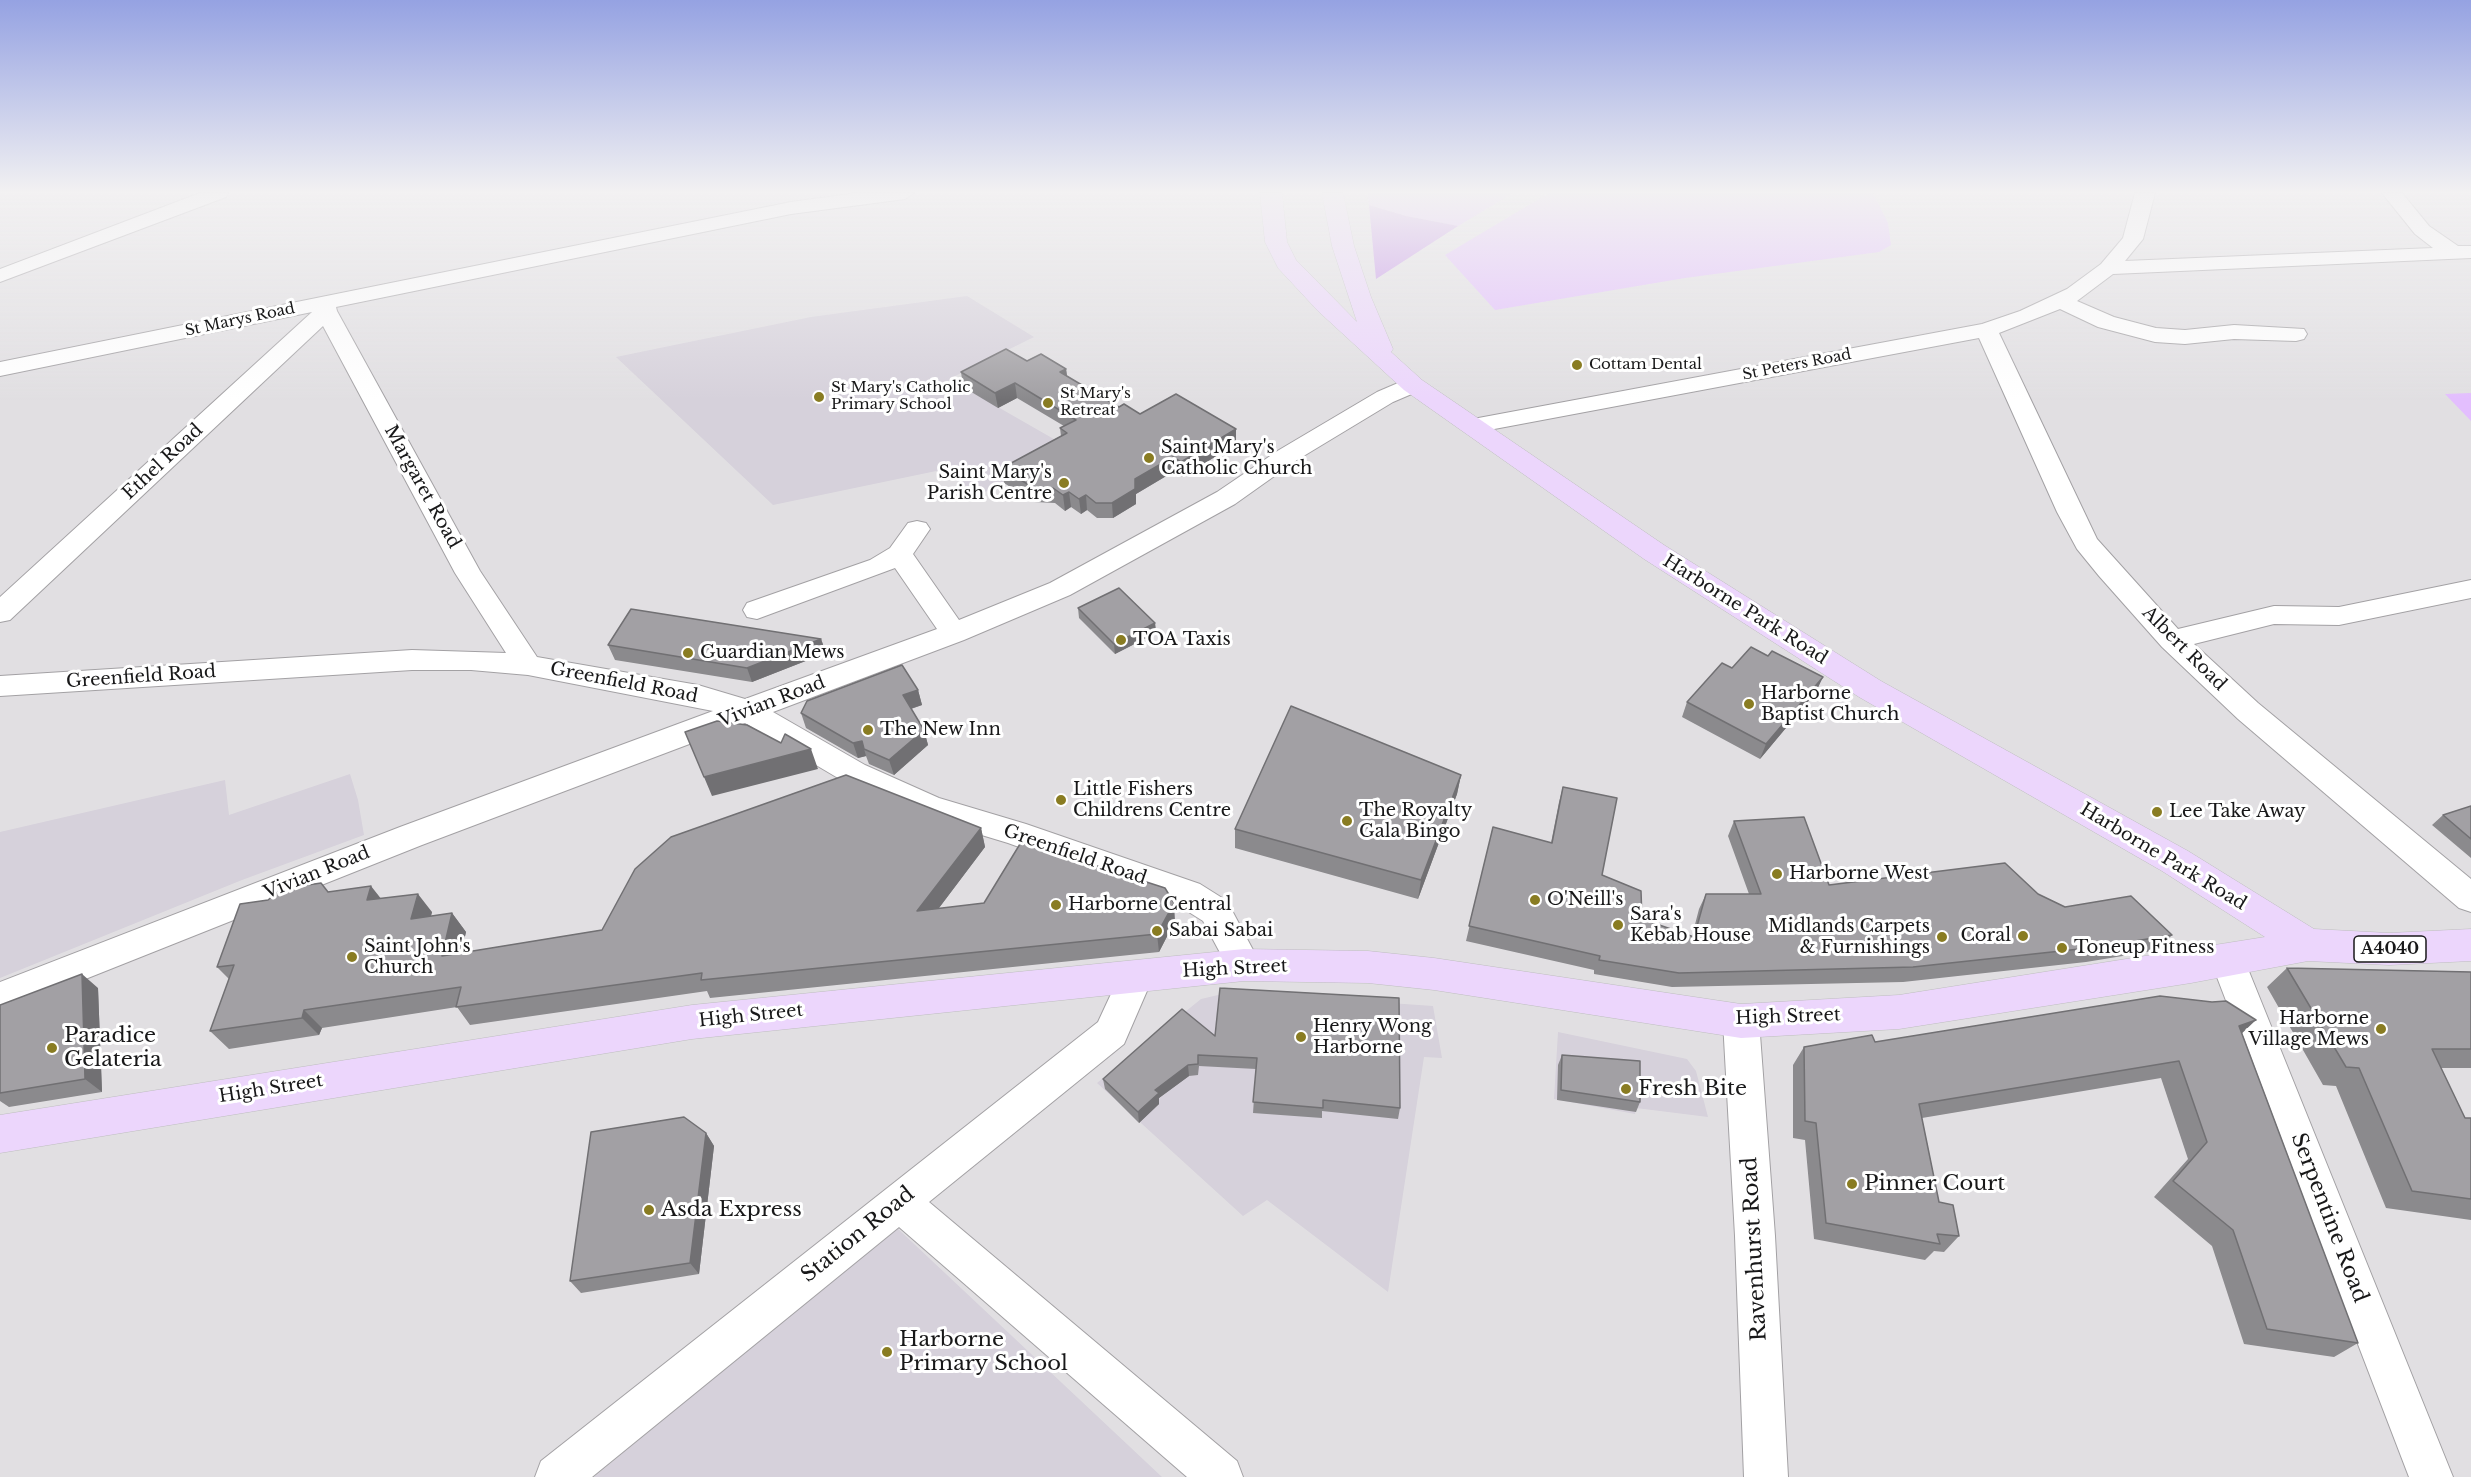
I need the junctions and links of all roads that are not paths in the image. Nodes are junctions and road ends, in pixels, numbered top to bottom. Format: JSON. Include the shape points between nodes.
{"nodes":[{"id":1,"x":38,"y":262,"type":"edge"},
{"id":2,"x":537,"y":262,"type":"edge"},
{"id":3,"x":1285,"y":262,"type":"edge"},
{"id":4,"x":1348,"y":262,"type":"edge"},
{"id":5,"x":2114,"y":262,"type":"edge"},
{"id":6,"x":2252,"y":262,"type":"edge"},
{"id":7,"x":2109,"y":268,"type":"junction"},
{"id":8,"x":0,"y":276,"type":"edge"},
{"id":9,"x":2060,"y":301,"type":"junction"},
{"id":10,"x":326,"y":307,"type":"junction"},
{"id":11,"x":1986,"y":330,"type":"junction"},
{"id":12,"x":2296,"y":334,"type":"dead end"},
{"id":13,"x":1385,"y":359,"type":"junction"},
{"id":14,"x":0,"y":369,"type":"edge"},
{"id":15,"x":1413,"y":386,"type":"junction"},
{"id":16,"x":1473,"y":426,"type":"junction"},
{"id":17,"x":917,"y":529,"type":"dead end"},
{"id":18,"x":899,"y":554,"type":"junction"},
{"id":19,"x":2471,"y":589,"type":"edge"},
{"id":20,"x":757,"y":610,"type":"dead end"},
{"id":21,"x":0,"y":613,"type":"edge"},
{"id":22,"x":954,"y":633,"type":"junction"},
{"id":23,"x":2172,"y":640,"type":"junction"},
{"id":24,"x":528,"y":665,"type":"junction"},
{"id":25,"x":0,"y":686,"type":"edge"},
{"id":26,"x":748,"y":711,"type":"junction"},
{"id":27,"x":2471,"y":898,"type":"edge"},
{"id":28,"x":2308,"y":945,"type":"junction"},
{"id":29,"x":2471,"y":945,"type":"edge"},
{"id":30,"x":2227,"y":959,"type":"junction"},
{"id":31,"x":1244,"y":965,"type":"junction"},
{"id":32,"x":1136,"y":977,"type":"junction"},
{"id":33,"x":0,"y":998,"type":"edge"},
{"id":34,"x":1741,"y":1021,"type":"junction"},
{"id":35,"x":0,"y":1134,"type":"edge"},
{"id":36,"x":899,"y":1202,"type":"junction"},
{"id":37,"x":557,"y":1477,"type":"edge"},
{"id":38,"x":1221,"y":1477,"type":"edge"},
{"id":39,"x":1766,"y":1477,"type":"edge"},
{"id":40,"x":2431,"y":1477,"type":"edge"}],
"edges":[{"from":1,"to":8,"type":"street"},
{"from":2,"to":10,"type":"street","name":"St Marys Road"},
{"from":3,"to":13,"type":"main road","name":"Harborne Park Road","number":"A4040","via":[[1326,306]]},
{"from":4,"to":13,"type":"main road","name":"Harborne Park Road","number":"A4040"},
{"from":5,"to":7,"type":"street","name":"St Peters Road"},
{"from":6,"to":7,"type":"street"},
{"from":7,"to":9,"type":"street","name":"St Peters Road"},
{"from":9,"to":11,"type":"street","name":"St Peters Road"},
{"from":9,"to":12,"type":"street","via":[[2106,322],[2155,335]]},
{"from":10,"to":14,"type":"street","name":"St Marys Road"},
{"from":10,"to":21,"type":"street","name":"Ethel Road"},
{"from":10,"to":24,"type":"street","name":"Margaret Road","via":[[468,573]]},
{"from":11,"to":16,"type":"street","name":"St Peters Road"},
{"from":11,"to":23,"type":"street","name":"Albert Road","via":[[2086,543]]},
{"from":13,"to":15,"type":"main road","name":"Harborne Park Road","number":"A4040"},
{"from":15,"to":16,"type":"main road","name":"Harborne Park Road","number":"A4040"},
{"from":15,"to":22,"type":"street","name":"Vivian Road","via":[[1385,397],[1288,455],[1226,498],[1136,549],[1060,589]]},
{"from":16,"to":28,"type":"main road","name":"Harborne Park Road","number":"A4040","via":[[1663,558],[1870,689],[2175,861]]},
{"from":17,"to":18,"type":"street"},
{"from":18,"to":20,"type":"street","via":[[879,566]]},
{"from":18,"to":22,"type":"street"},
{"from":19,"to":23,"type":"street","via":[[2340,616],[2274,615]]},
{"from":22,"to":26,"type":"street","name":"Vivian Road"},
{"from":23,"to":27,"type":"street","name":"Albert Road","via":[[2248,711]]},
{"from":24,"to":25,"type":"street","name":"Greenfield Road","via":[[412,660]]},
{"from":24,"to":26,"type":"street","name":"Greenfield Road","via":[[669,690]]},
{"from":26,"to":31,"type":"street","name":"Greenfield Road","via":[[854,773],[930,807],[1188,894],[1215,912]]},
{"from":26,"to":33,"type":"street","name":"Vivian Road","via":[[411,836]]},
{"from":28,"to":29,"type":"main road","name":"High Street","number":"A4040","via":[[2389,949]]},
{"from":28,"to":30,"type":"main road","name":"High Street"},
{"from":30,"to":34,"type":"main road","name":"High Street","via":[[1899,1012]]},
{"from":30,"to":40,"type":"street","name":"Serpentine Road"},
{"from":31,"to":32,"type":"main road","name":"High Street"},
{"from":31,"to":34,"type":"main road","name":"High Street","via":[[1368,967],[1434,974]]},
{"from":32,"to":35,"type":"main road","name":"High Street","via":[[692,1022]]},
{"from":32,"to":36,"type":"street","name":"Station Road","via":[[1111,1033]]},
{"from":34,"to":39,"type":"street","name":"Ravenhurst Road"},
{"from":36,"to":37,"type":"street","name":"Station Road"},
{"from":36,"to":38,"type":"street"}]}
